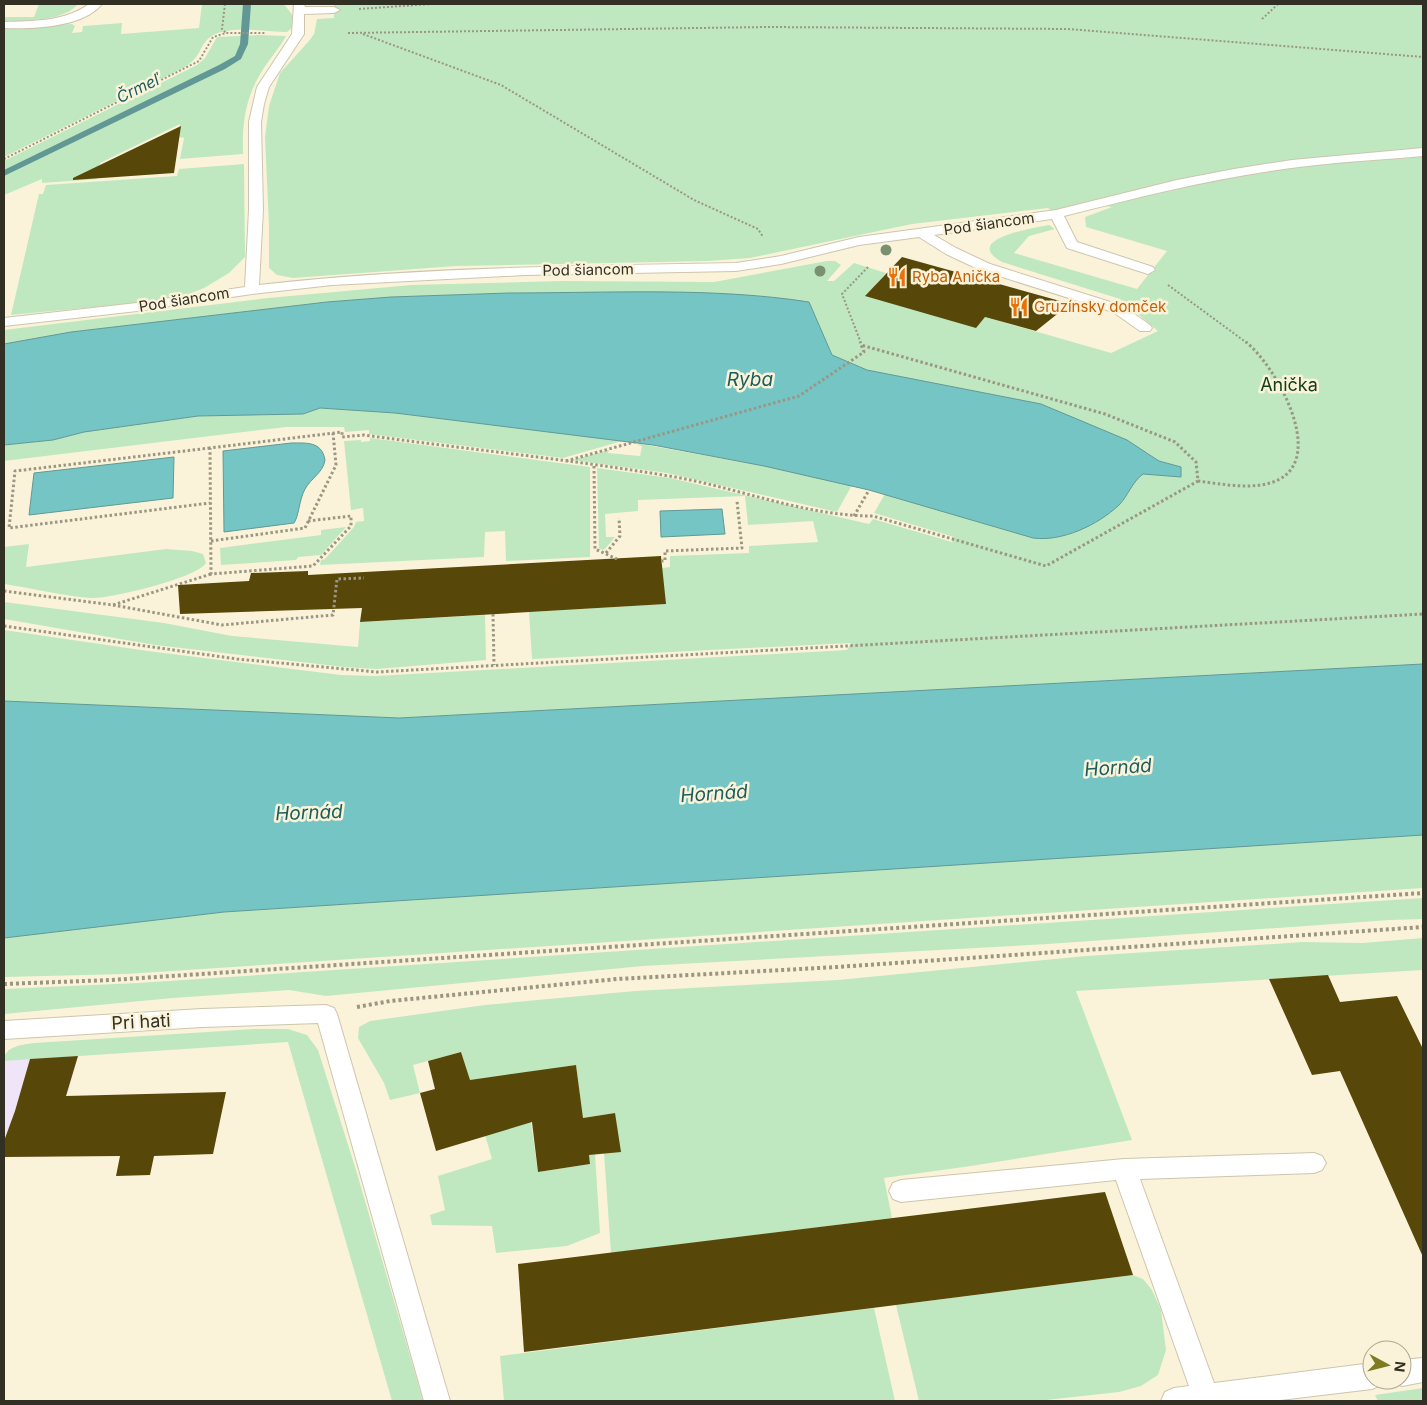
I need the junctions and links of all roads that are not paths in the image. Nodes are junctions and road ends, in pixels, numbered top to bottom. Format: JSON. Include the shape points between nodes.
{"nodes":[{"id":1,"x":96,"y":4,"type":"edge"},
{"id":2,"x":299,"y":9,"type":"edge"},
{"id":3,"x":334,"y":10,"type":"road end"},
{"id":4,"x":4,"y":25,"type":"edge"},
{"id":5,"x":1423,"y":152,"type":"edge"},
{"id":6,"x":1056,"y":214,"type":"junction"},
{"id":7,"x":922,"y":233,"type":"junction"},
{"id":8,"x":1148,"y":270,"type":"dead end"},
{"id":9,"x":252,"y":290,"type":"junction"},
{"id":10,"x":4,"y":322,"type":"edge"},
{"id":11,"x":1145,"y":328,"type":"dead end"},
{"id":12,"x":4,"y":1030,"type":"edge"},
{"id":13,"x":1314,"y":1163,"type":"dead end"},
{"id":14,"x":1124,"y":1169,"type":"junction"},
{"id":15,"x":901,"y":1191,"type":"dead end"},
{"id":16,"x":1362,"y":1377,"type":"edge"},
{"id":17,"x":1206,"y":1397,"type":"junction"},
{"id":18,"x":437,"y":1401,"type":"edge"},
{"id":19,"x":1174,"y":1401,"type":"edge"}],
"edges":[{"from":1,"to":4,"type":"lane","via":[[62,19]]},
{"from":2,"to":3,"type":"lane"},
{"from":2,"to":9,"type":"lane","via":[[298,34],[263,87],[258,104]]},
{"from":5,"to":6,"type":"lane","via":[[1234,172]]},
{"from":6,"to":7,"type":"lane","name":"Pod šiancom"},
{"from":6,"to":8,"type":"lane","name":"Pod šiancom","via":[[1072,245]]},
{"from":7,"to":9,"type":"lane","name":"Pod šiancom","via":[[859,241],[781,260],[712,269],[422,275]]},
{"from":7,"to":11,"type":"lane","via":[[984,266],[1118,309]]},
{"from":9,"to":10,"type":"lane","name":"Pod šiancom"},
{"from":12,"to":18,"type":"lane","name":"Pri hati","via":[[326,1014]]},
{"from":13,"to":14,"type":"lane"},
{"from":14,"to":15,"type":"lane"},
{"from":14,"to":17,"type":"lane"},
{"from":16,"to":17,"type":"lane"},
{"from":17,"to":19,"type":"lane"}]}
